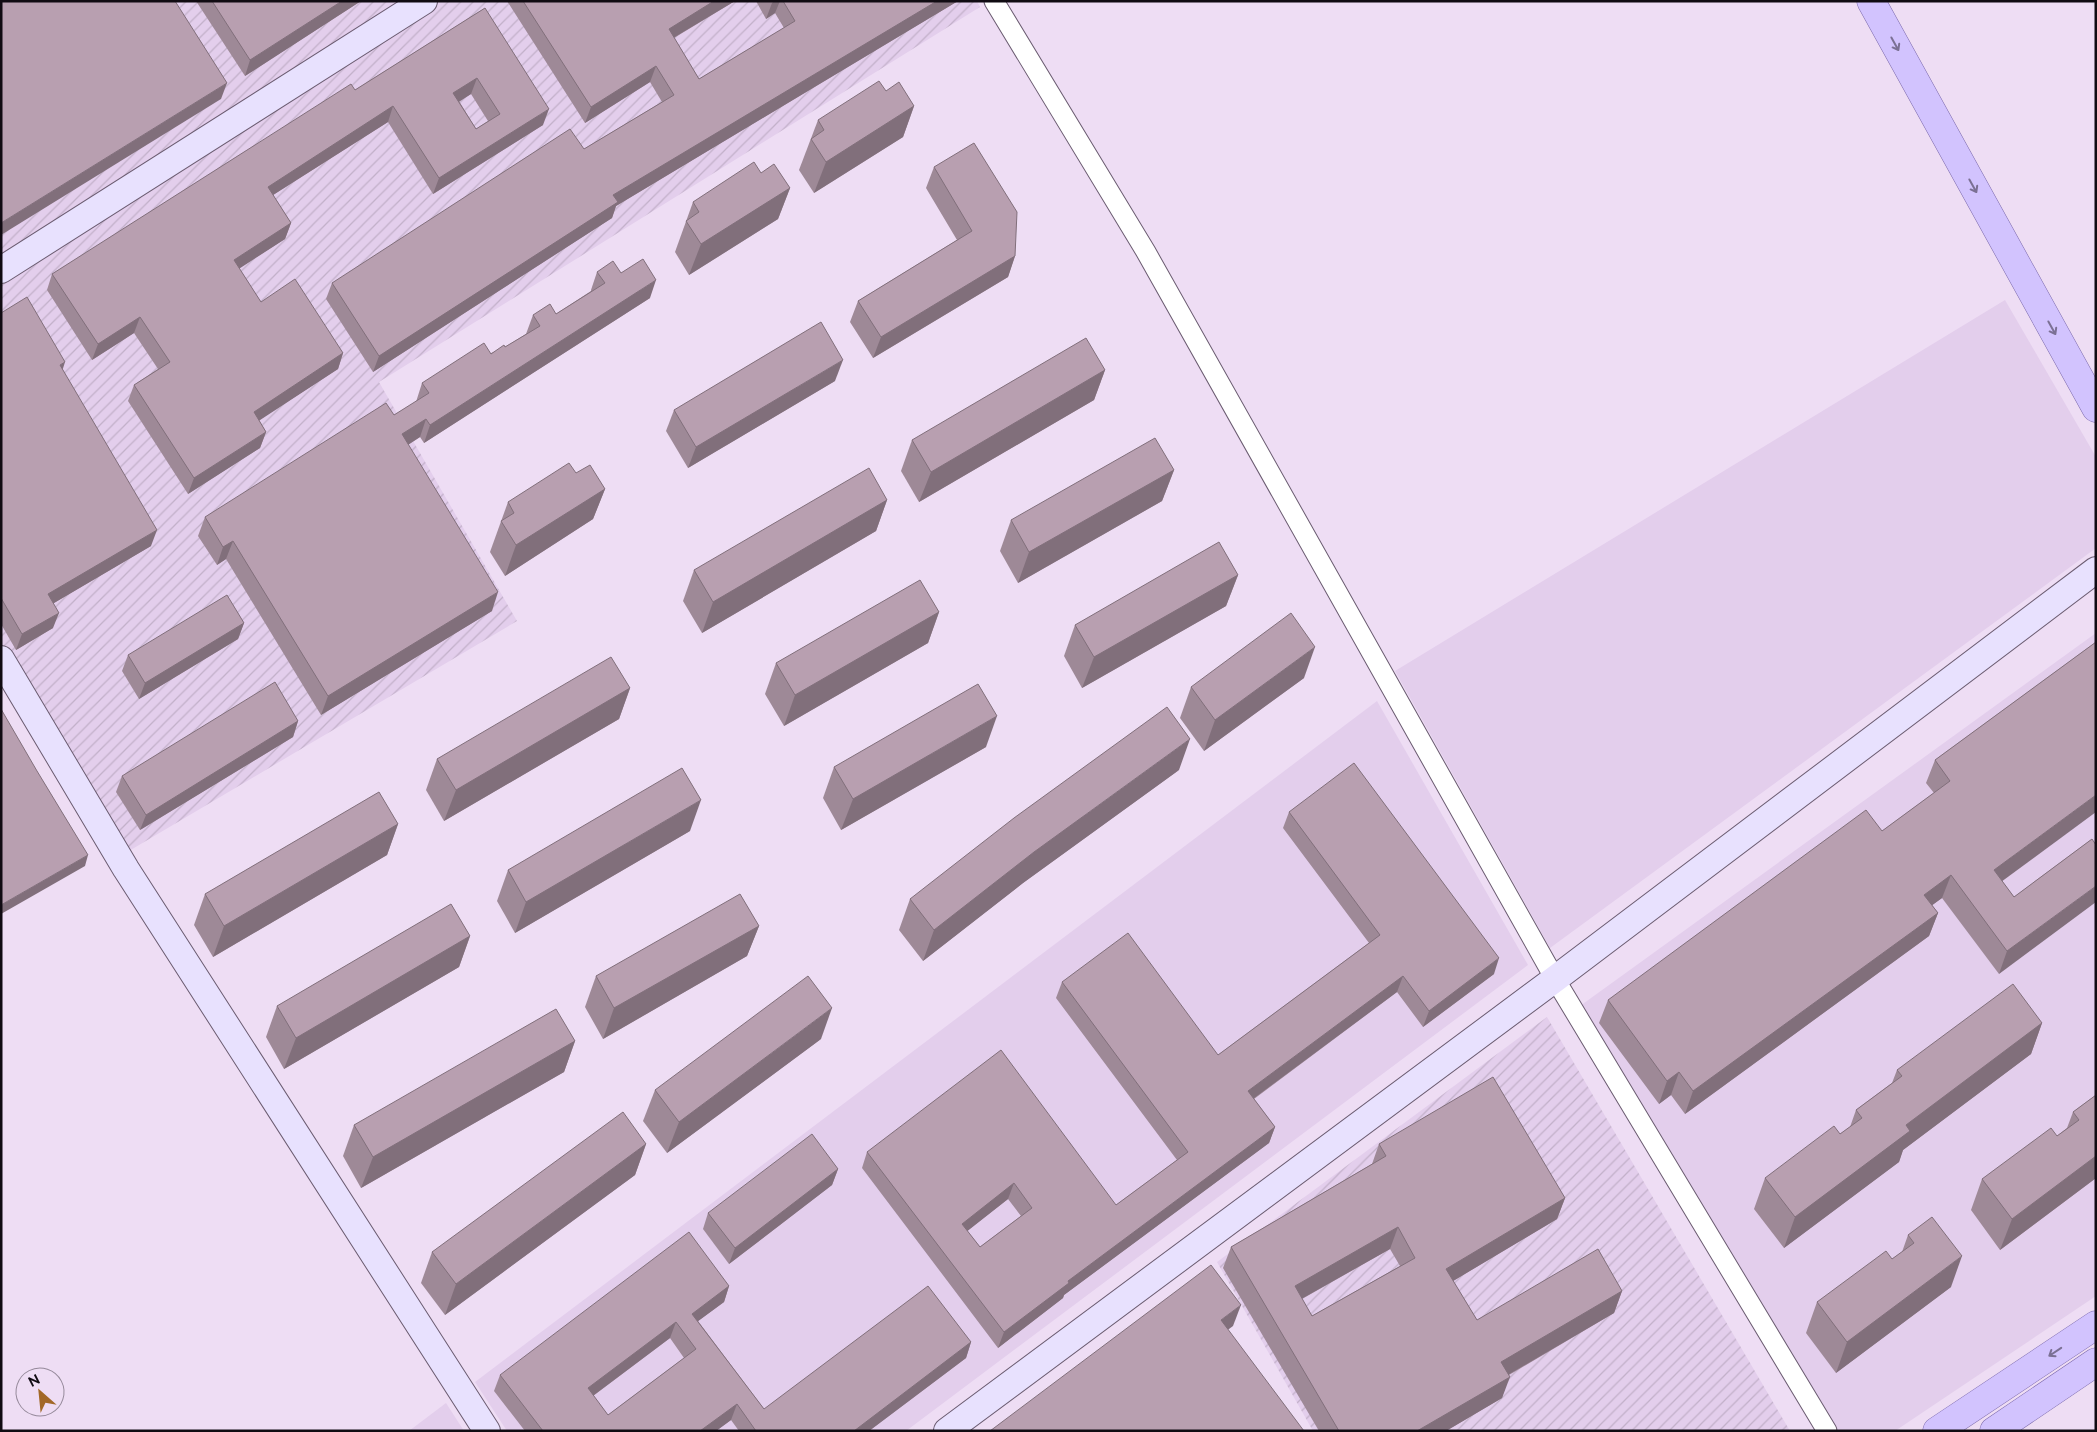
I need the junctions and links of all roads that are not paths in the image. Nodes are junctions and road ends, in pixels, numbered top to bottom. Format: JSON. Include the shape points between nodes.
{"nodes":[{"id":1,"x":424,"y":1,"type":"edge"},
{"id":2,"x":994,"y":1,"type":"edge"},
{"id":3,"x":1871,"y":1,"type":"edge"},
{"id":4,"x":1892,"y":1,"type":"edge"},
{"id":5,"x":1,"y":270,"type":"edge"},
{"id":6,"x":2096,"y":368,"type":"edge"},
{"id":7,"x":2096,"y":408,"type":"edge"},
{"id":8,"x":2096,"y":570,"type":"edge"},
{"id":9,"x":1,"y":659,"type":"edge"},
{"id":10,"x":1556,"y":979,"type":"junction"},
{"id":11,"x":2096,"y":1325,"type":"edge"},
{"id":12,"x":2096,"y":1362,"type":"edge"},
{"id":13,"x":487,"y":1431,"type":"edge"},
{"id":14,"x":947,"y":1431,"type":"edge"},
{"id":15,"x":1827,"y":1431,"type":"edge"},
{"id":16,"x":1937,"y":1431,"type":"edge"},
{"id":17,"x":1994,"y":1431,"type":"edge"}],
"edges":[{"from":1,"to":5,"type":"street"},
{"from":2,"to":10,"type":"street","via":[[1146,252]]},
{"from":3,"to":7,"type":"main road","one_way":true},
{"from":4,"to":6,"type":"main road"},
{"from":8,"to":10,"type":"street"},
{"from":9,"to":13,"type":"street","via":[[126,870]]},
{"from":10,"to":14,"type":"street"},
{"from":10,"to":15,"type":"street"},
{"from":11,"to":16,"type":"main road","one_way":true},
{"from":12,"to":17,"type":"main road"}]}
